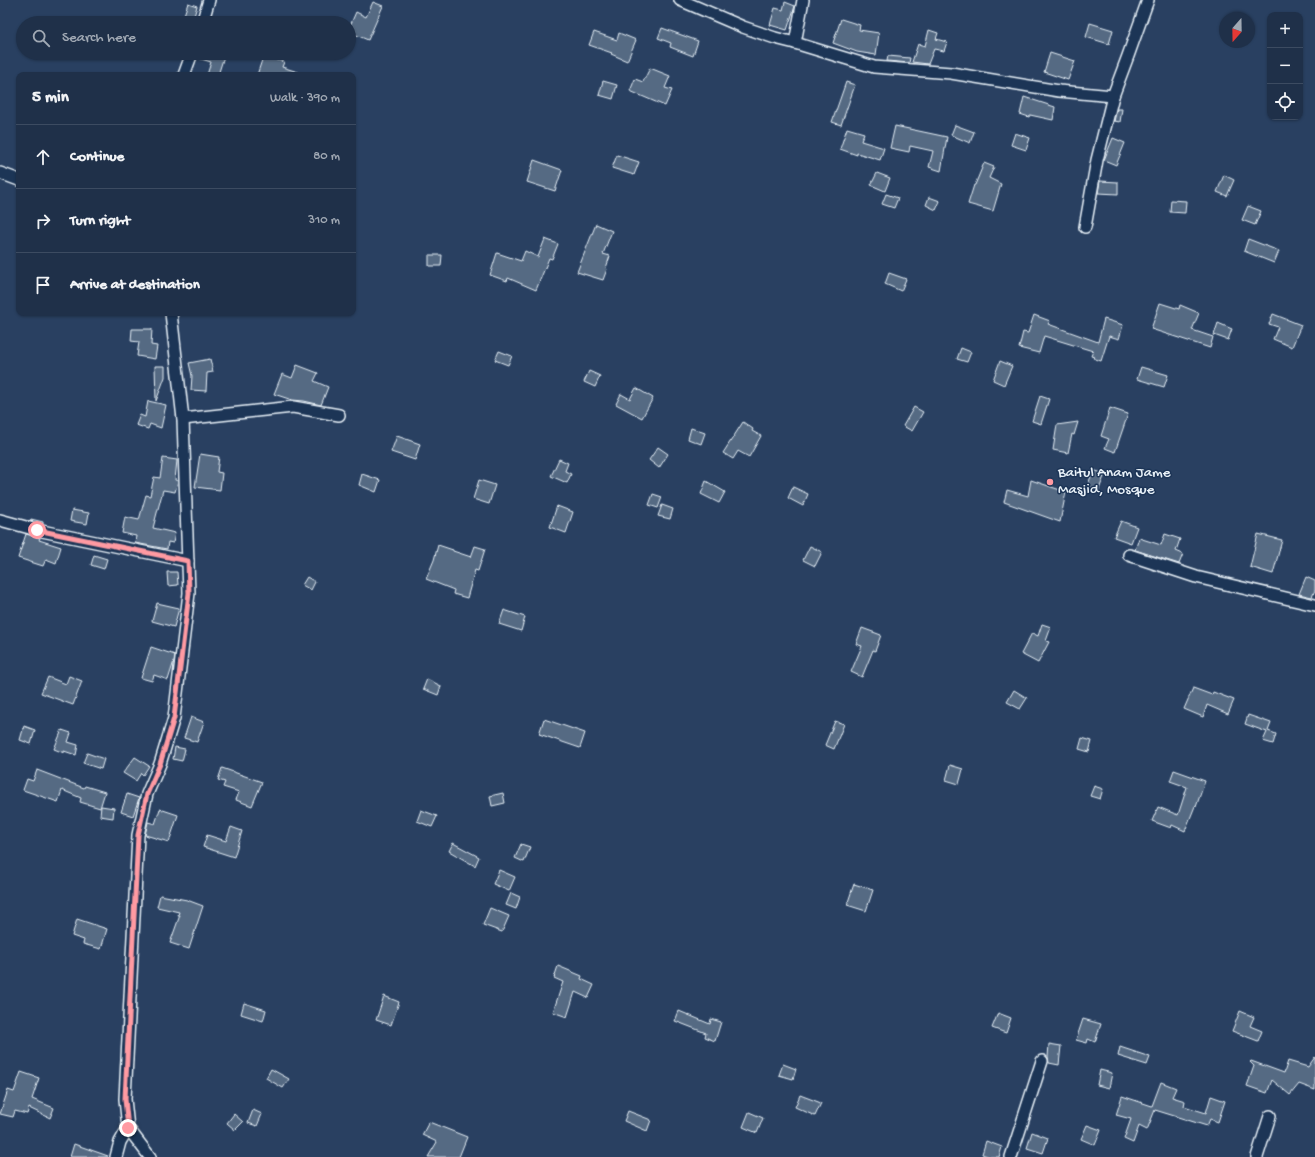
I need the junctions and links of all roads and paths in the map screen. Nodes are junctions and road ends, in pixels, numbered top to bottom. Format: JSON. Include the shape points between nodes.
{"nodes":[{"id":1,"x":209,"y":0,"type":"edge"},
{"id":2,"x":680,"y":0,"type":"edge"},
{"id":3,"x":803,"y":0,"type":"edge"},
{"id":4,"x":1148,"y":0,"type":"edge"},
{"id":5,"x":204,"y":16,"type":"edge"},
{"id":6,"x":795,"y":43,"type":"junction"},
{"id":7,"x":189,"y":60,"type":"edge"},
{"id":8,"x":185,"y":72,"type":"edge"},
{"id":9,"x":1113,"y":96,"type":"junction"},
{"id":10,"x":0,"y":173,"type":"edge"},
{"id":11,"x":16,"y":179,"type":"edge"},
{"id":12,"x":1085,"y":227,"type":"dead end"},
{"id":13,"x":171,"y":316,"type":"edge"},
{"id":14,"x":339,"y":415,"type":"dead end"},
{"id":15,"x":184,"y":419,"type":"junction"},
{"id":16,"x":0,"y":520,"type":"edge"},
{"id":17,"x":1129,"y":555,"type":"dead end"},
{"id":18,"x":188,"y":561,"type":"junction"},
{"id":19,"x":1315,"y":605,"type":"edge"},
{"id":20,"x":1042,"y":1060,"type":"dead end"},
{"id":21,"x":1270,"y":1116,"type":"dead end"},
{"id":22,"x":128,"y":1128,"type":"junction"},
{"id":23,"x":116,"y":1157,"type":"edge"},
{"id":24,"x":150,"y":1157,"type":"edge"},
{"id":25,"x":1012,"y":1157,"type":"edge"},
{"id":26,"x":1257,"y":1157,"type":"edge"}],
"edges":[{"from":1,"to":5,"type":"street"},
{"from":2,"to":6,"type":"street","via":[[743,27]]},
{"from":3,"to":6,"type":"street"},
{"from":4,"to":9,"type":"street"},
{"from":6,"to":9,"type":"street","via":[[874,67],[952,73],[1059,91]]},
{"from":7,"to":8,"type":"street"},
{"from":9,"to":12,"type":"street","via":[[1097,160]]},
{"from":10,"to":11,"type":"street"},
{"from":13,"to":15,"type":"street"},
{"from":14,"to":15,"type":"street","via":[[293,407]]},
{"from":15,"to":18,"type":"street"},
{"from":16,"to":18,"type":"street"},
{"from":17,"to":19,"type":"street","via":[[1196,577]]},
{"from":18,"to":22,"type":"street","via":[[189,593],[174,718],[160,764],[147,794],[138,835],[125,1099]]},
{"from":20,"to":25,"type":"street"},
{"from":21,"to":26,"type":"street"},
{"from":22,"to":23,"type":"street","via":[[120,1142]]},
{"from":22,"to":24,"type":"street"}]}
